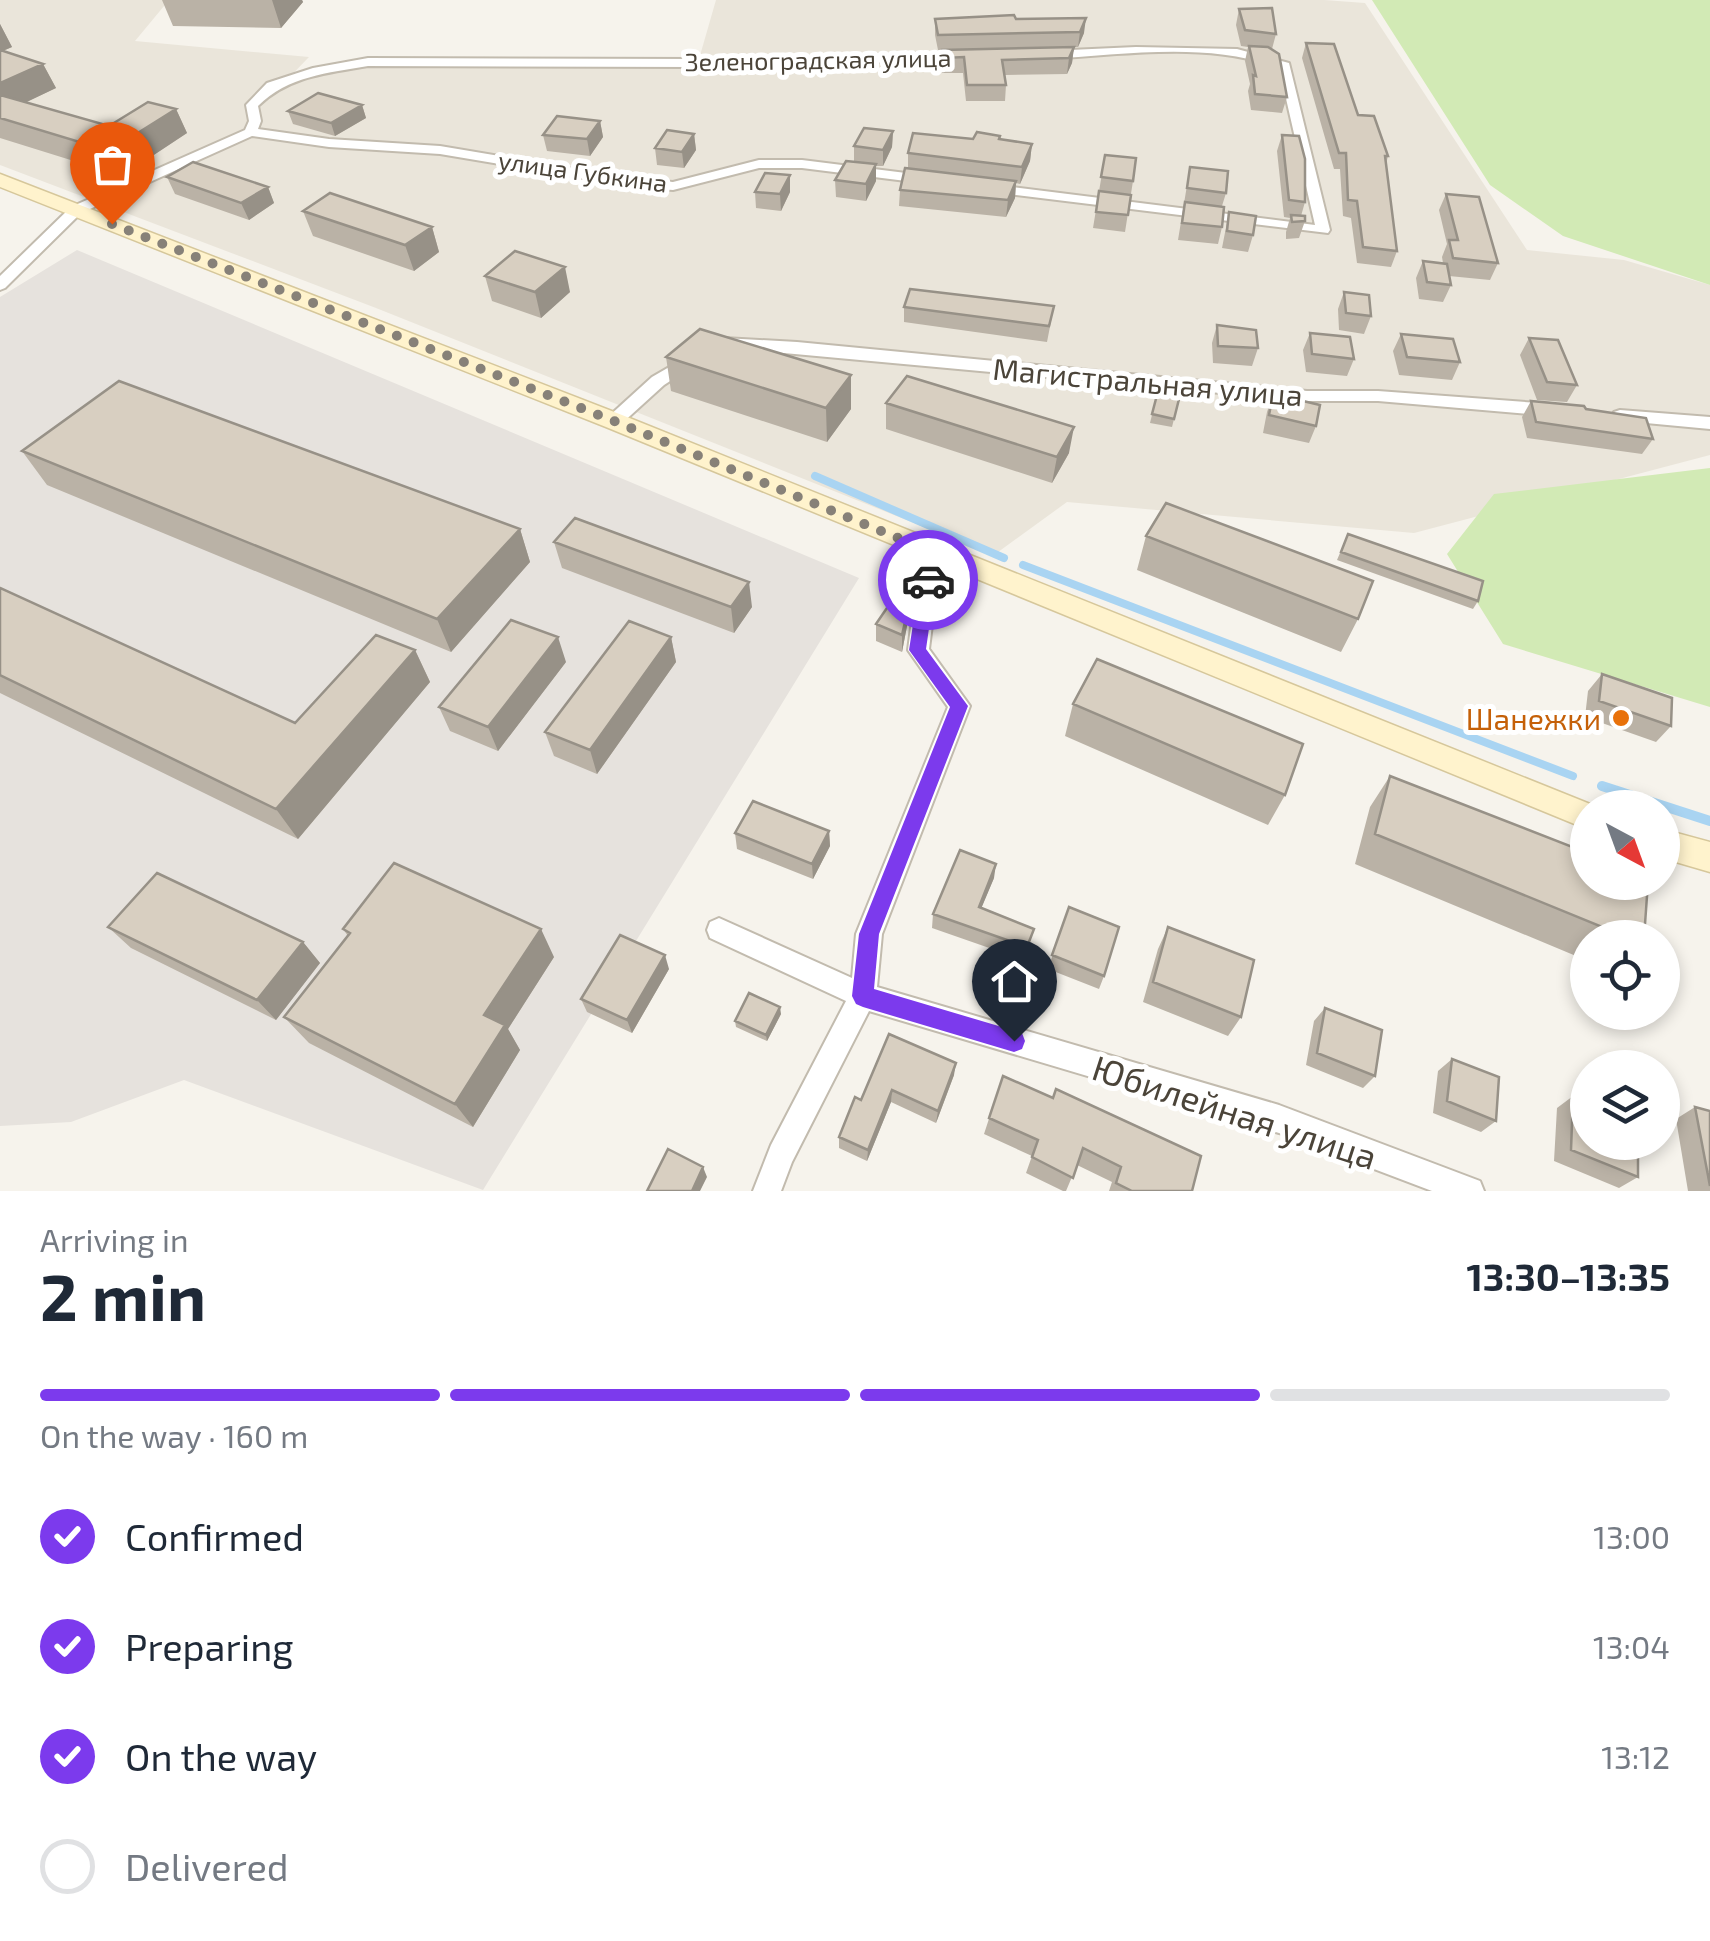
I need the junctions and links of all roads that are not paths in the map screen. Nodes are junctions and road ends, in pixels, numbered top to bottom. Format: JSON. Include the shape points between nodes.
{"nodes":[{"id":1,"x":1040,"y":55,"type":"edge"},
{"id":2,"x":982,"y":56,"type":"edge"},
{"id":3,"x":250,"y":132,"type":"junction"},
{"id":4,"x":0,"y":180,"type":"edge"},
{"id":5,"x":937,"y":181,"type":"edge"},
{"id":6,"x":976,"y":186,"type":"edge"},
{"id":7,"x":76,"y":210,"type":"junction"},
{"id":8,"x":0,"y":285,"type":"edge"},
{"id":9,"x":1573,"y":412,"type":"edge"},
{"id":10,"x":1593,"y":414,"type":"edge"},
{"id":11,"x":614,"y":421,"type":"junction"},
{"id":12,"x":1710,"y":423,"type":"edge"},
{"id":13,"x":932,"y":552,"type":"junction"},
{"id":14,"x":1570,"y":807,"type":"edge"},
{"id":15,"x":1680,"y":848,"type":"edge"},
{"id":16,"x":1710,"y":857,"type":"edge"},
{"id":17,"x":719,"y":930,"type":"dead end"},
{"id":18,"x":863,"y":996,"type":"junction"},
{"id":19,"x":766,"y":1191,"type":"edge"},
{"id":20,"x":1470,"y":1191,"type":"edge"}],
"edges":[{"from":1,"to":6,"type":"street","via":[[1225,52],[1268,56],[1285,66],[1323,230]]},
{"from":2,"to":3,"type":"street","name":"Зеленоградская улица","via":[[368,62],[270,86],[252,105]]},
{"from":3,"to":5,"type":"street","name":"улица Губкина","via":[[440,150],[654,185],[773,164]]},
{"from":3,"to":7,"type":"street"},
{"from":4,"to":7,"type":"main road"},
{"from":7,"to":8,"type":"street"},
{"from":7,"to":11,"type":"main road"},
{"from":9,"to":11,"type":"street","name":"Магистральная улица","via":[[1307,396],[717,343],[658,381]]},
{"from":10,"to":12,"type":"street"},
{"from":11,"to":13,"type":"main road"},
{"from":13,"to":14,"type":"main road"},
{"from":13,"to":18,"type":"street","via":[[918,650],[959,706],[869,934]]},
{"from":15,"to":16,"type":"main road"},
{"from":17,"to":18,"type":"street","name":"Юбилейная улица"},
{"from":18,"to":19,"type":"street"},
{"from":18,"to":20,"type":"street","name":"Юбилейная улица","via":[[1279,1118]]}]}
